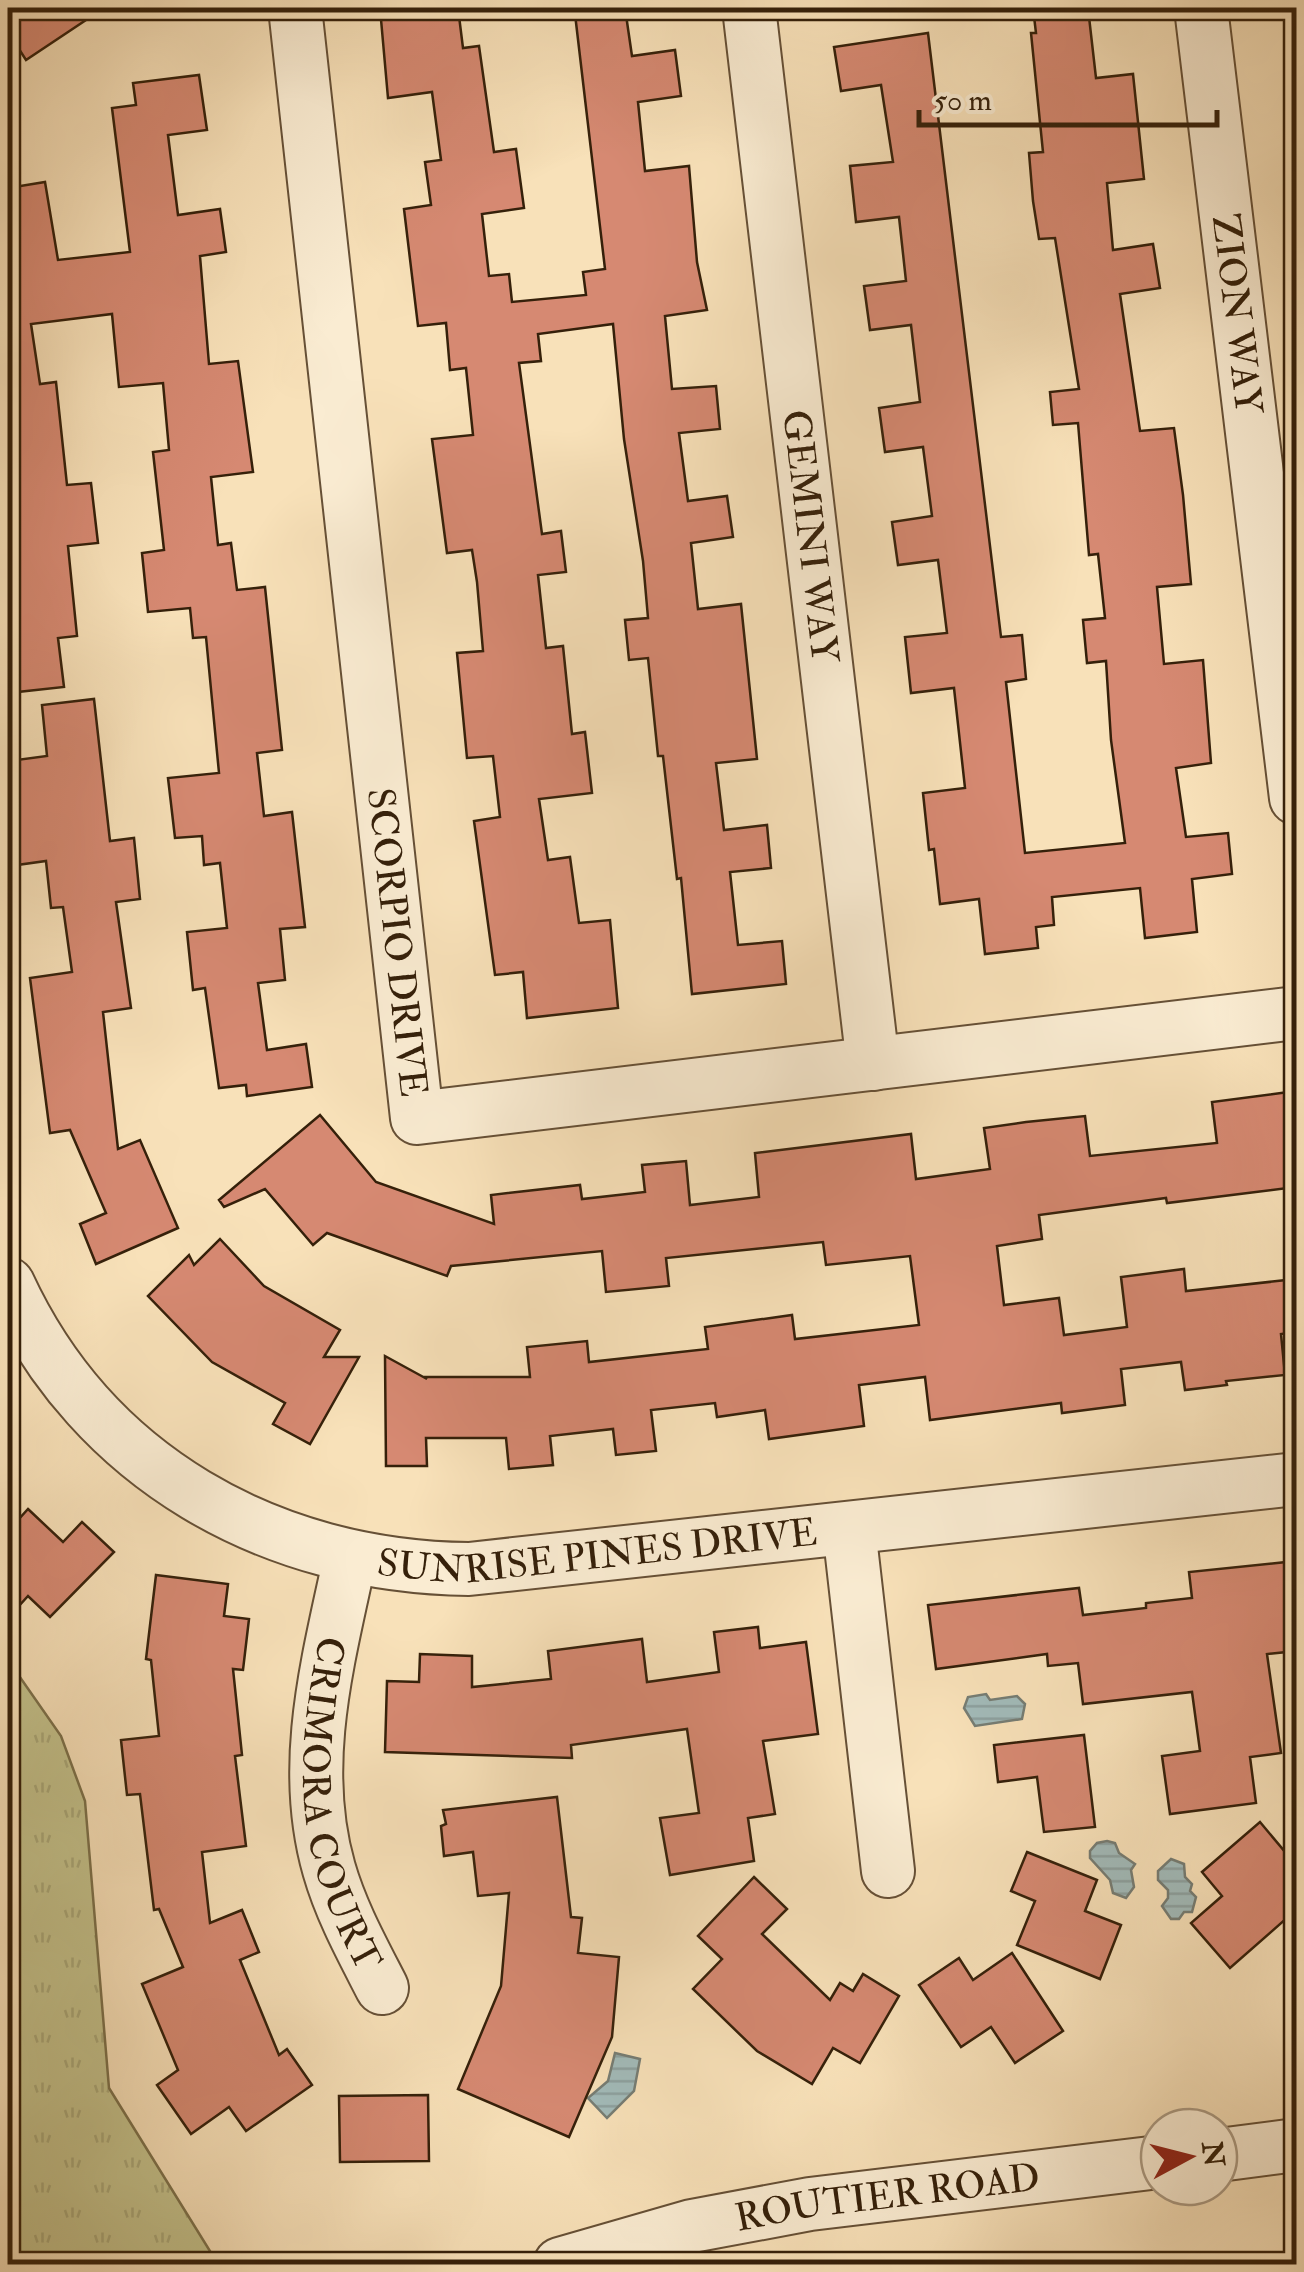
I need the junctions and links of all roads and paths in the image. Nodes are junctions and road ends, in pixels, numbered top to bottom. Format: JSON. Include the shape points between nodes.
{"nodes":[{"id":1,"x":295,"y":8,"type":"edge"},
{"id":2,"x":749,"y":8,"type":"edge"},
{"id":3,"x":1201,"y":8,"type":"edge"},
{"id":4,"x":1296,"y":798,"type":"edge"},
{"id":5,"x":1296,"y":1013,"type":"edge"},
{"id":6,"x":873,"y":1064,"type":"junction"},
{"id":7,"x":8,"y":1284,"type":"edge"},
{"id":8,"x":1296,"y":1479,"type":"edge"},
{"id":9,"x":848,"y":1528,"type":"junction"},
{"id":10,"x":350,"y":1558,"type":"junction"},
{"id":11,"x":888,"y":1871,"type":"dead end"},
{"id":12,"x":382,"y":1988,"type":"dead end"},
{"id":13,"x":1296,"y":2145,"type":"edge"},
{"id":14,"x":1239,"y":2152,"type":"edge"},
{"id":15,"x":1139,"y":2164,"type":"edge"},
{"id":16,"x":560,"y":2264,"type":"edge"}],
"edges":[{"from":1,"to":6,"type":"street","name":"SCORPIO DRIVE","via":[[417,1118]]},
{"from":2,"to":6,"type":"street","name":"GEMINI WAY"},
{"from":3,"to":4,"type":"street","name":"ZION WAY"},
{"from":5,"to":6,"type":"street","name":"SCORPIO DRIVE"},
{"from":7,"to":10,"type":"street","name":"SUNRISE PINES DRIVE","via":[[63,1376],[155,1468],[228,1514]]},
{"from":8,"to":9,"type":"street","name":"SUNRISE PINES DRIVE"},
{"from":9,"to":10,"type":"street","name":"SUNRISE PINES DRIVE","via":[[469,1569]]},
{"from":9,"to":11,"type":"street"},
{"from":10,"to":12,"type":"street","name":"CRIMORA COURT","via":[[323,1686],[316,1802],[344,1912]]},
{"from":13,"to":14,"type":"street"},
{"from":15,"to":16,"type":"street","name":"ROUTIER ROAD","via":[[810,2204],[692,2226]]}]}
